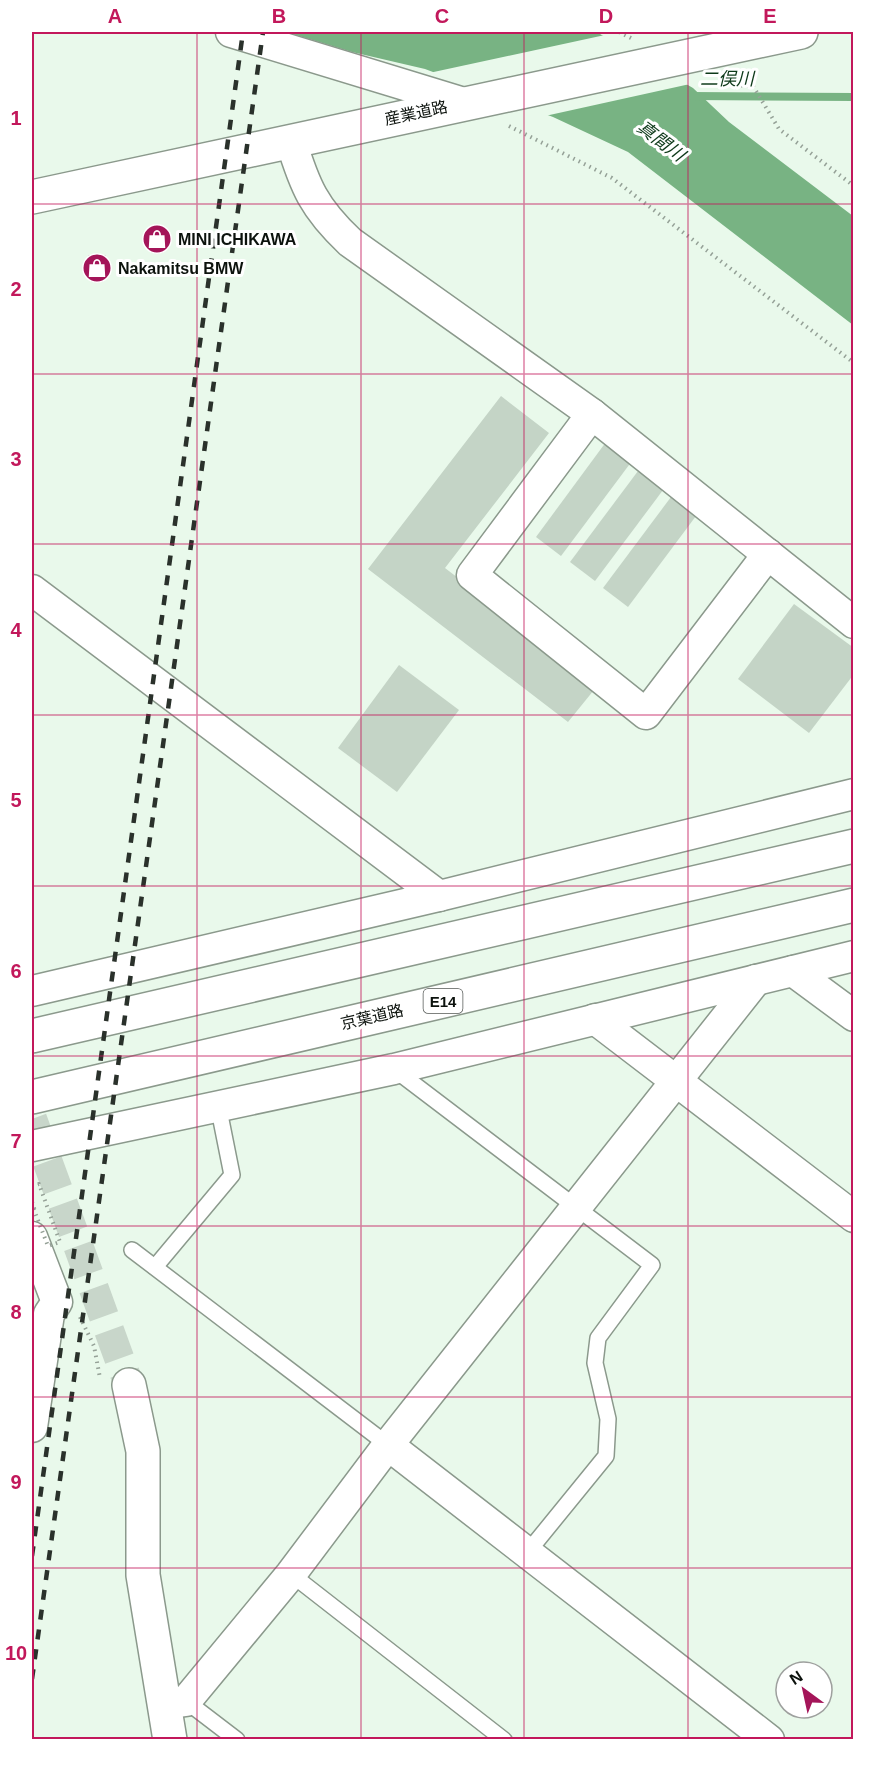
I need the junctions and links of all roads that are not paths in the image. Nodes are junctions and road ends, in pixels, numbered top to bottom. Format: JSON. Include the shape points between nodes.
{"nodes":[{"id":1,"x":231,"y":32,"type":"edge"},
{"id":2,"x":801,"y":32,"type":"edge"},
{"id":3,"x":469,"y":102,"type":"junction"},
{"id":4,"x":291,"y":141,"type":"junction"},
{"id":5,"x":34,"y":192,"type":"edge"},
{"id":6,"x":592,"y":414,"type":"junction"},
{"id":7,"x":768,"y":555,"type":"junction"},
{"id":8,"x":32,"y":590,"type":"edge"},
{"id":9,"x":854,"y":623,"type":"edge"},
{"id":10,"x":854,"y":794,"type":"edge"},
{"id":11,"x":854,"y":846,"type":"edge"},
{"id":12,"x":439,"y":896,"type":"junction"},
{"id":13,"x":854,"y":905,"type":"edge"},
{"id":14,"x":854,"y":956,"type":"edge"},
{"id":15,"x":792,"y":971,"type":"junction"},
{"id":16,"x":756,"y":980,"type":"junction"},
{"id":17,"x":32,"y":992,"type":"edge"},
{"id":18,"x":854,"y":1017,"type":"edge"},
{"id":19,"x":595,"y":1019,"type":"junction"},
{"id":20,"x":32,"y":1036,"type":"edge"},
{"id":21,"x":394,"y":1069,"type":"junction"},
{"id":22,"x":677,"y":1082,"type":"junction"},
{"id":23,"x":32,"y":1096,"type":"edge"},
{"id":24,"x":218,"y":1105,"type":"junction"},
{"id":25,"x":32,"y":1146,"type":"edge"},
{"id":26,"x":576,"y":1209,"type":"junction"},
{"id":27,"x":854,"y":1217,"type":"edge"},
{"id":28,"x":32,"y":1237,"type":"edge"},
{"id":29,"x":132,"y":1250,"type":"dead end"},
{"id":30,"x":155,"y":1267,"type":"junction"},
{"id":31,"x":40,"y":1316,"type":"edge"},
{"id":32,"x":115,"y":1387,"type":"tunnel mouth"},
{"id":33,"x":32,"y":1427,"type":"edge"},
{"id":34,"x":388,"y":1445,"type":"junction"},
{"id":35,"x":527,"y":1552,"type":"junction"},
{"id":36,"x":291,"y":1574,"type":"junction"},
{"id":37,"x":175,"y":1703,"type":"junction"},
{"id":38,"x":170,"y":1740,"type":"edge"},
{"id":39,"x":237,"y":1740,"type":"edge"},
{"id":40,"x":504,"y":1740,"type":"edge"},
{"id":41,"x":769,"y":1740,"type":"edge"}],
"edges":[{"from":1,"to":3,"type":"street"},
{"from":2,"to":3,"type":"main road","name":"産業道路"},
{"from":3,"to":4,"type":"main road","name":"産業道路"},
{"from":4,"to":5,"type":"main road","name":"産業道路"},
{"from":4,"to":6,"type":"street","via":[[315,202],[328,222],[350,242]]},
{"from":6,"to":7,"type":"street"},
{"from":6,"to":7,"type":"street","via":[[472,575],[646,714]]},
{"from":7,"to":9,"type":"street"},
{"from":8,"to":12,"type":"street"},
{"from":10,"to":12,"type":"street"},
{"from":11,"to":20,"type":"main road"},
{"from":12,"to":17,"type":"street"},
{"from":13,"to":23,"type":"main road","name":"京葉道路","number":"E14"},
{"from":14,"to":15,"type":"street"},
{"from":15,"to":16,"type":"street"},
{"from":15,"to":18,"type":"street"},
{"from":16,"to":19,"type":"street"},
{"from":16,"to":22,"type":"street"},
{"from":19,"to":21,"type":"street"},
{"from":19,"to":22,"type":"street"},
{"from":21,"to":24,"type":"street"},
{"from":21,"to":26,"type":"lane"},
{"from":22,"to":26,"type":"street"},
{"from":22,"to":27,"type":"street"},
{"from":24,"to":25,"type":"street"},
{"from":24,"to":30,"type":"lane","via":[[232,1175]]},
{"from":26,"to":34,"type":"street"},
{"from":26,"to":35,"type":"lane","via":[[652,1265],[598,1338],[595,1363],[608,1419],[606,1456]]},
{"from":28,"to":31,"type":"street","via":[[57,1302]]},
{"from":29,"to":30,"type":"lane"},
{"from":30,"to":34,"type":"lane"},
{"from":31,"to":33,"type":"street"},
{"from":32,"to":37,"type":"main road","via":[[143,1451],[143,1575]]},
{"from":34,"to":35,"type":"street"},
{"from":34,"to":36,"type":"street"},
{"from":35,"to":41,"type":"street"},
{"from":36,"to":37,"type":"street"},
{"from":36,"to":40,"type":"lane"},
{"from":37,"to":38,"type":"main road"},
{"from":37,"to":39,"type":"lane"}]}
